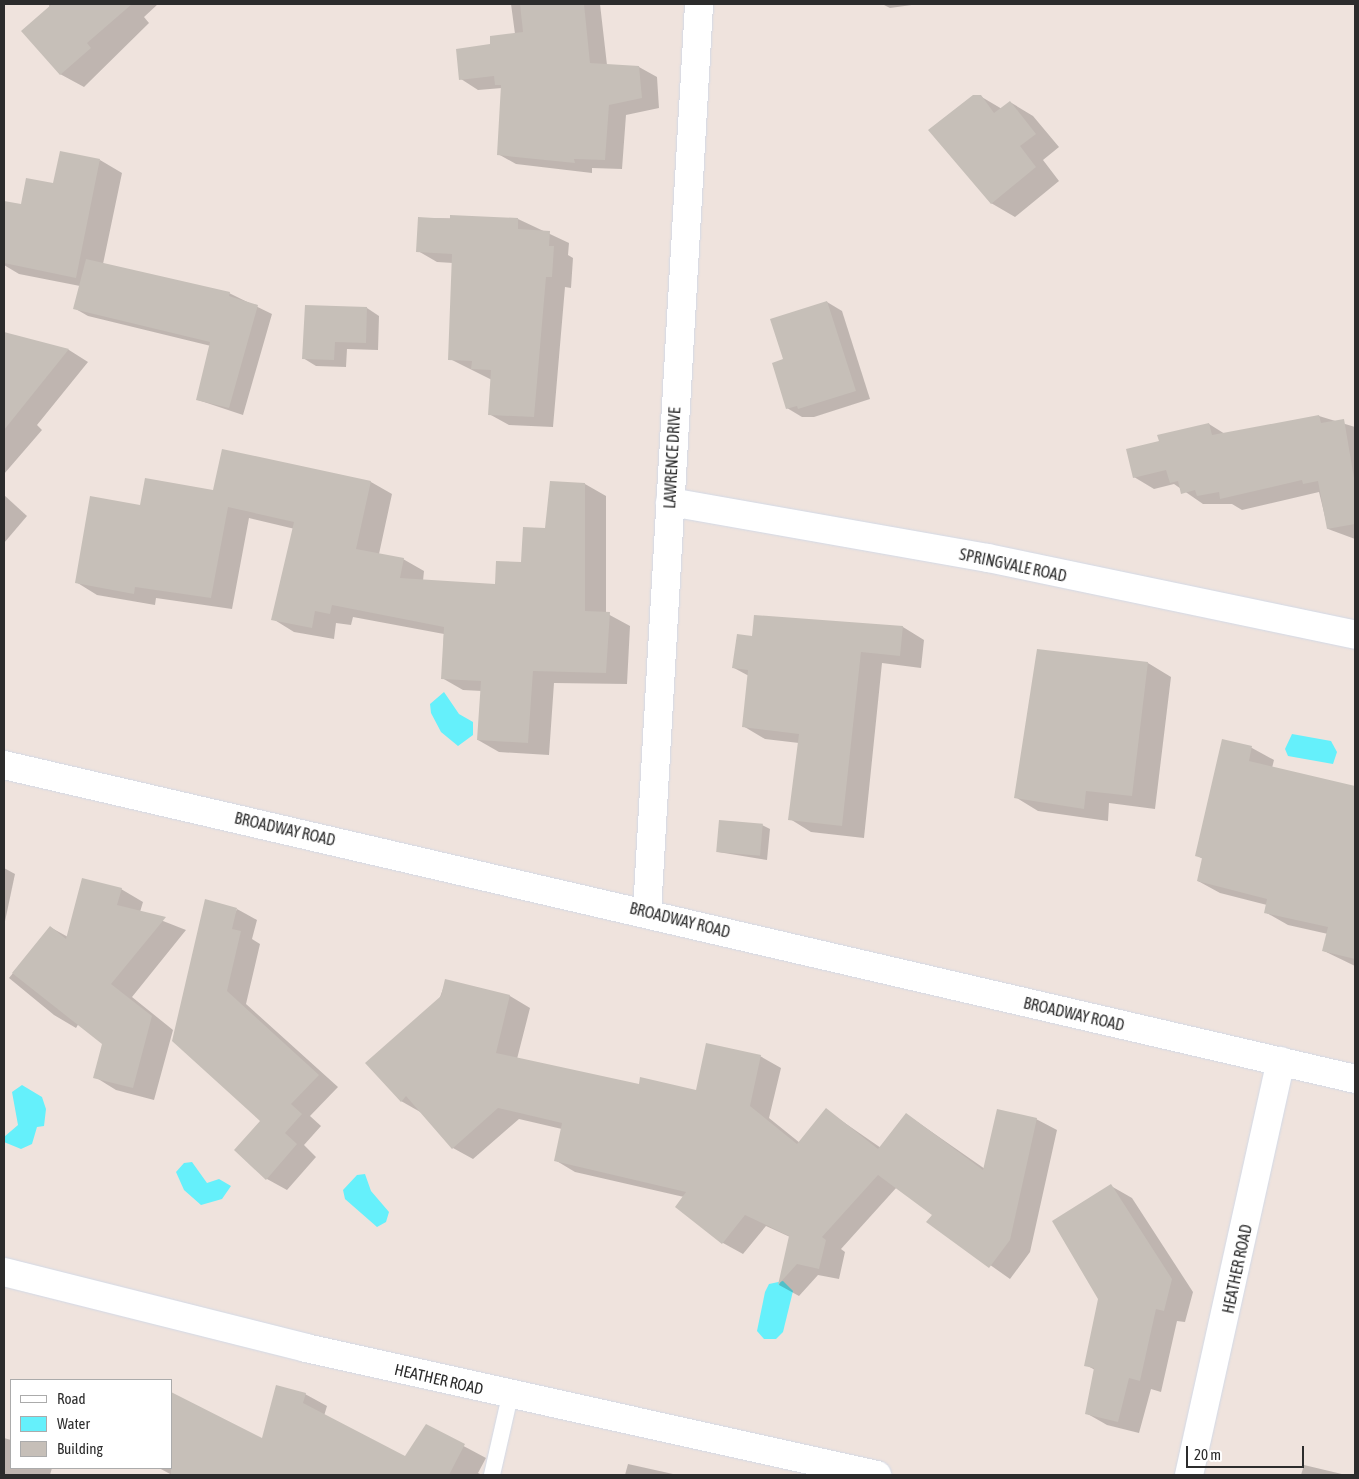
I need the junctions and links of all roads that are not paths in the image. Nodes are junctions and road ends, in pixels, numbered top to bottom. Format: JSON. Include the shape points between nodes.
{"nodes":[{"id":1,"x":699,"y":4,"type":"edge"},
{"id":2,"x":670,"y":502,"type":"junction"},
{"id":3,"x":1355,"y":635,"type":"edge"},
{"id":4,"x":4,"y":765,"type":"edge"},
{"id":5,"x":647,"y":912,"type":"junction"},
{"id":6,"x":1281,"y":1061,"type":"junction"},
{"id":7,"x":1355,"y":1078,"type":"edge"},
{"id":8,"x":4,"y":1272,"type":"edge"},
{"id":9,"x":510,"y":1396,"type":"junction"},
{"id":10,"x":492,"y":1475,"type":"edge"},
{"id":11,"x":877,"y":1475,"type":"edge"},
{"id":12,"x":1189,"y":1475,"type":"edge"}],
"edges":[{"from":1,"to":2,"type":"street","name":"LAWRENCE DRIVE"},
{"from":2,"to":3,"type":"street","name":"SPRINGVALE ROAD","via":[[988,558]]},
{"from":2,"to":5,"type":"street","name":"LAWRENCE DRIVE"},
{"from":4,"to":5,"type":"street","name":"BROADWAY ROAD"},
{"from":5,"to":6,"type":"street","name":"BROADWAY ROAD"},
{"from":6,"to":7,"type":"street","name":"BROADWAY ROAD"},
{"from":6,"to":12,"type":"street","name":"HEATHER ROAD"},
{"from":8,"to":9,"type":"street","name":"HEATHER ROAD"},
{"from":9,"to":10,"type":"lane"},
{"from":9,"to":11,"type":"street","name":"HEATHER ROAD"}]}
